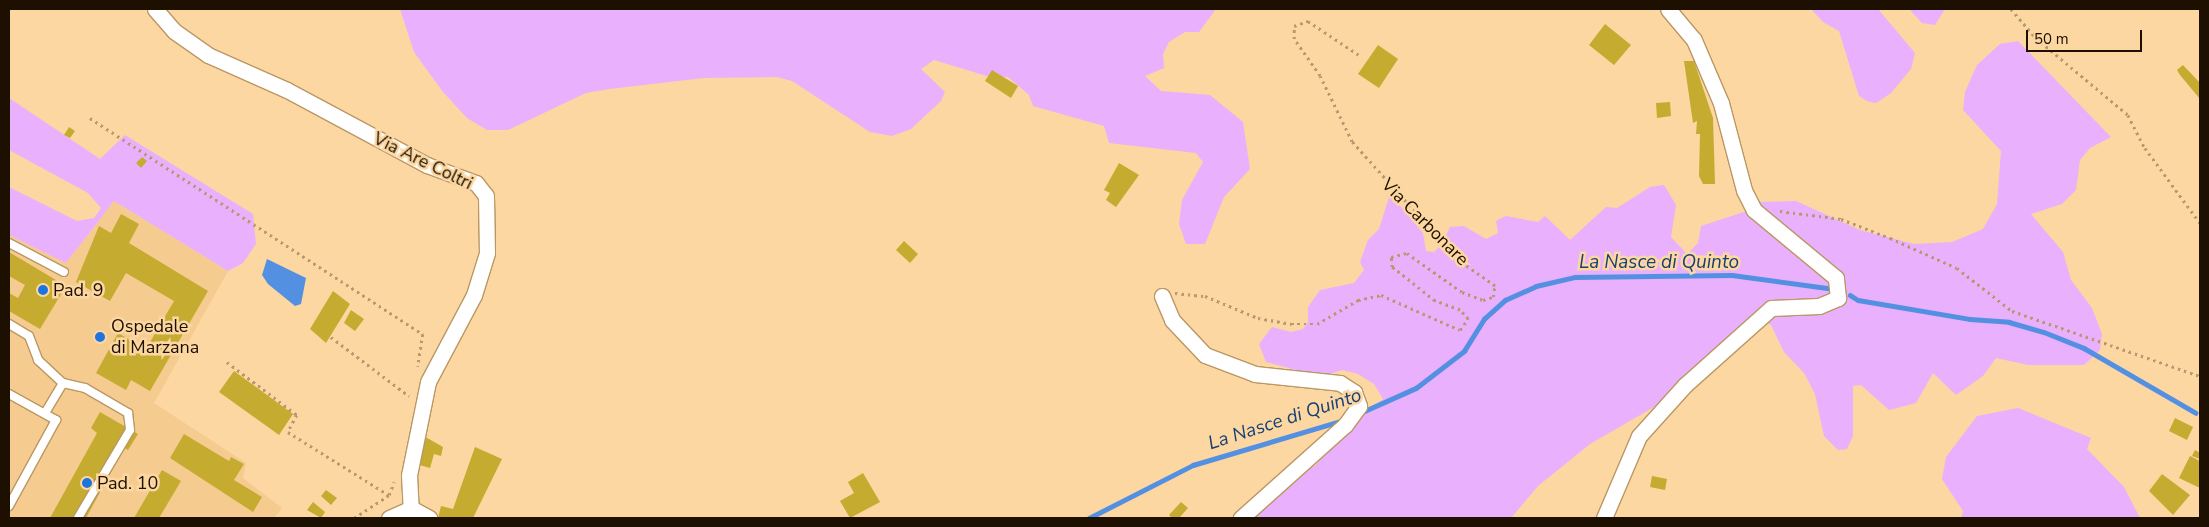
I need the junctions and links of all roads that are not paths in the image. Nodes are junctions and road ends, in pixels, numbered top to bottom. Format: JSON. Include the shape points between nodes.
{"nodes":[{"id":1,"x":155,"y":9,"type":"edge"},
{"id":2,"x":1668,"y":9,"type":"edge"},
{"id":3,"x":9,"y":243,"type":"edge"},
{"id":4,"x":64,"y":272,"type":"dead end"},
{"id":5,"x":1162,"y":296,"type":"road end"},
{"id":6,"x":9,"y":324,"type":"edge"},
{"id":7,"x":63,"y":383,"type":"junction"},
{"id":8,"x":9,"y":394,"type":"edge"},
{"id":9,"x":45,"y":414,"type":"junction"},
{"id":10,"x":9,"y":506,"type":"edge"},
{"id":11,"x":411,"y":508,"type":"junction"},
{"id":12,"x":78,"y":518,"type":"edge"},
{"id":13,"x":389,"y":518,"type":"edge"},
{"id":14,"x":430,"y":518,"type":"edge"},
{"id":15,"x":1241,"y":518,"type":"edge"},
{"id":16,"x":1604,"y":518,"type":"edge"}],
"edges":[{"from":1,"to":11,"type":"street","name":"Via Are Coltri","via":[[174,31],[208,55],[287,90],[427,166],[476,183],[486,196],[487,253],[474,295],[428,382],[409,475]]},
{"from":2,"to":16,"type":"street","via":[[1694,40],[1720,102],[1744,190],[1754,210],[1836,278],[1838,298],[1818,306],[1771,308],[1684,385],[1639,436]]},
{"from":3,"to":4,"type":"lane"},
{"from":5,"to":15,"type":"street","via":[[1172,320],[1205,355],[1256,374],[1340,384],[1354,392],[1359,406],[1345,424]]},
{"from":6,"to":7,"type":"lane","via":[[29,336],[38,360]]},
{"from":7,"to":9,"type":"lane"},
{"from":7,"to":12,"type":"lane","via":[[85,388],[128,414],[130,430]]},
{"from":8,"to":9,"type":"lane"},
{"from":9,"to":10,"type":"lane","via":[[56,420]]},
{"from":11,"to":13,"type":"street"},
{"from":11,"to":14,"type":"street"}]}
